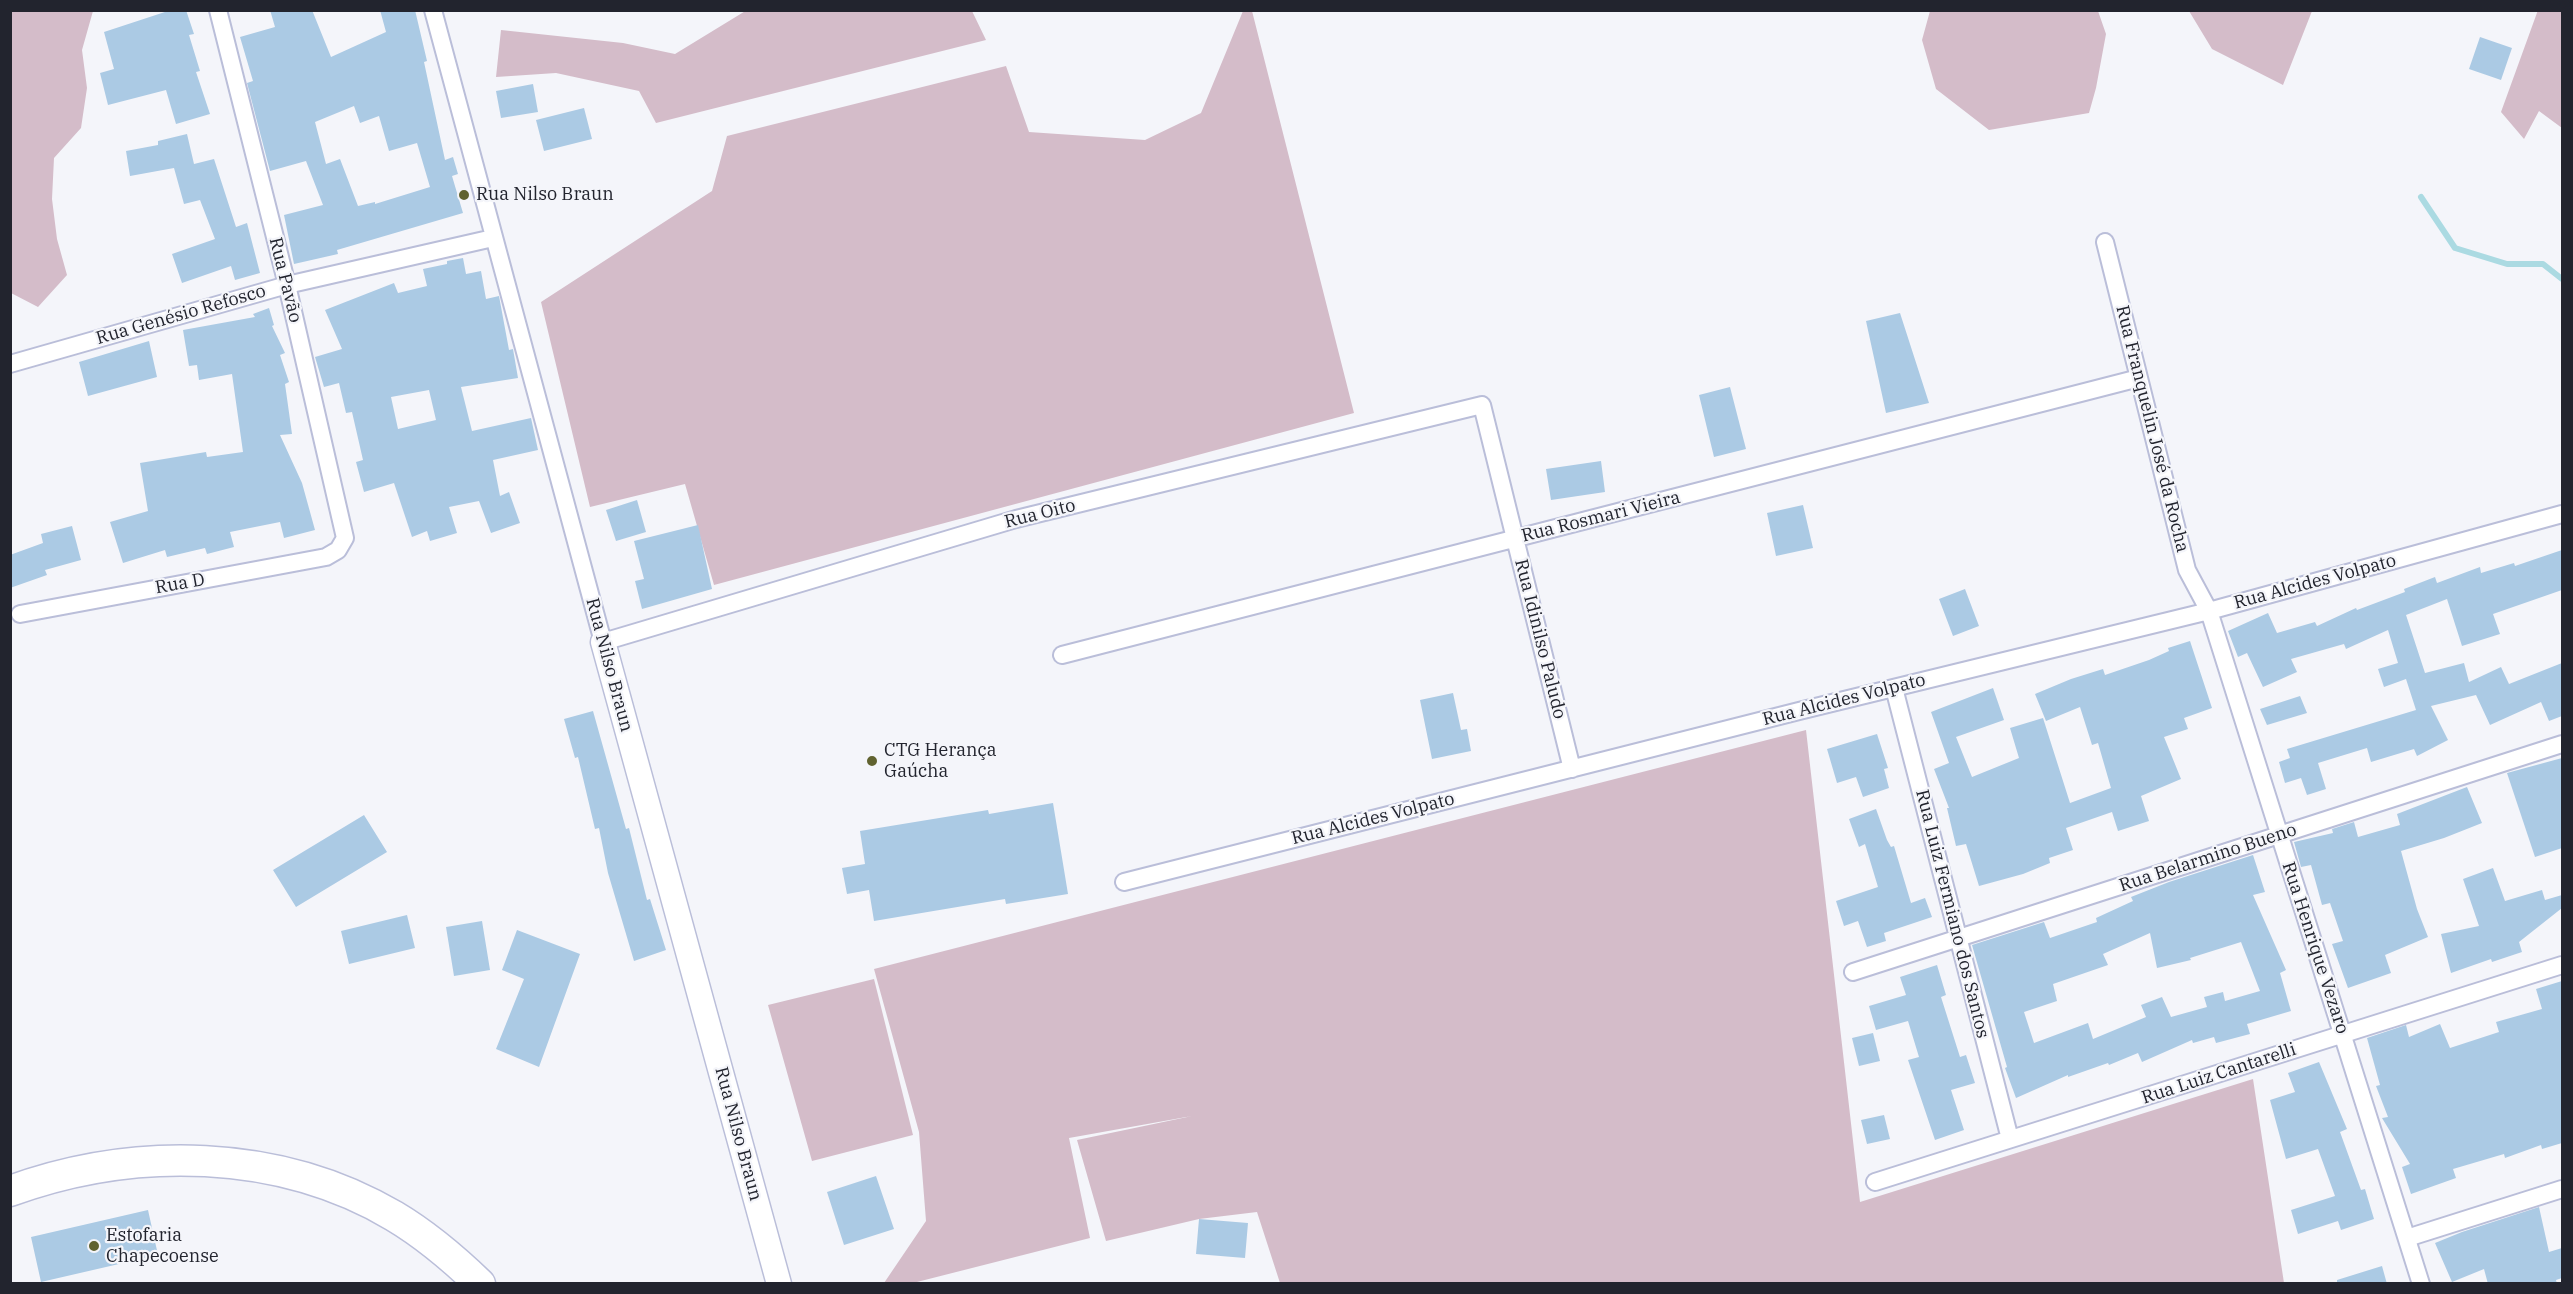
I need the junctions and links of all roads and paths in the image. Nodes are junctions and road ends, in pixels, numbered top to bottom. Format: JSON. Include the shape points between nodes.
{"nodes":[{"id":1,"x":218,"y":10,"type":"edge"},
{"id":2,"x":433,"y":10,"type":"edge"},
{"id":3,"x":493,"y":238,"type":"junction"},
{"id":4,"x":2105,"y":242,"type":"dead end"},
{"id":5,"x":286,"y":285,"type":"junction"},
{"id":6,"x":10,"y":364,"type":"edge"},
{"id":7,"x":2139,"y":378,"type":"junction"},
{"id":8,"x":1482,"y":405,"type":"joint"},
{"id":9,"x":2562,"y":514,"type":"edge"},
{"id":10,"x":1515,"y":539,"type":"junction"},
{"id":11,"x":338,"y":550,"type":"joint"},
{"id":12,"x":2209,"y":611,"type":"junction"},
{"id":13,"x":20,"y":614,"type":"dead end"},
{"id":14,"x":603,"y":642,"type":"junction"},
{"id":15,"x":1062,"y":655,"type":"dead end"},
{"id":16,"x":1894,"y":688,"type":"junction"},
{"id":17,"x":2562,"y":744,"type":"edge"},
{"id":18,"x":1572,"y":769,"type":"junction"},
{"id":19,"x":2279,"y":835,"type":"junction"},
{"id":20,"x":1124,"y":882,"type":"dead end"},
{"id":21,"x":1958,"y":938,"type":"junction"},
{"id":22,"x":2562,"y":965,"type":"edge"},
{"id":23,"x":1853,"y":972,"type":"dead end"},
{"id":24,"x":2342,"y":1035,"type":"junction"},
{"id":25,"x":2010,"y":1139,"type":"junction"},
{"id":26,"x":1875,"y":1182,"type":"dead end"},
{"id":27,"x":2562,"y":1189,"type":"edge"},
{"id":28,"x":10,"y":1191,"type":"edge"},
{"id":29,"x":2407,"y":1238,"type":"junction"},
{"id":30,"x":480,"y":1284,"type":"edge"},
{"id":31,"x":779,"y":1284,"type":"edge"},
{"id":32,"x":2421,"y":1284,"type":"edge"}],
"edges":[{"from":1,"to":5,"type":"street","name":"Rua Pavão"},
{"from":2,"to":3,"type":"street","name":"Rua Nilso Braun"},
{"from":3,"to":5,"type":"street","name":"Rua Genésio Refosco"},
{"from":3,"to":14,"type":"street","name":"Rua Nilso Braun"},
{"from":4,"to":7,"type":"street","name":"Rua Franquelin José da Rocha"},
{"from":5,"to":6,"type":"street","name":"Rua Genésio Refosco"},
{"from":5,"to":11,"type":"street","name":"Rua Pavão","via":[[345,538]]},
{"from":7,"to":10,"type":"street","name":"Rua Rosmari Vieira"},
{"from":7,"to":12,"type":"street","name":"Rua Franquelin José da Rocha","via":[[2187,570]]},
{"from":8,"to":10,"type":"street","name":"Rua Idinilso Paludo"},
{"from":8,"to":14,"type":"street","name":"Rua Oito","via":[[1016,519]]},
{"from":9,"to":12,"type":"street","name":"Rua Alcides Volpato"},
{"from":10,"to":15,"type":"street","name":"Rua Rosmari Vieira"},
{"from":10,"to":18,"type":"street","name":"Rua Idinilso Paludo"},
{"from":11,"to":13,"type":"street","name":"Rua D","via":[[326,557]]},
{"from":12,"to":16,"type":"street","name":"Rua Alcides Volpato"},
{"from":12,"to":19,"type":"street","name":"Rua Henrique Vezaro"},
{"from":14,"to":31,"type":"street","name":"Rua Nilso Braun"},
{"from":16,"to":18,"type":"street","name":"Rua Alcides Volpato"},
{"from":16,"to":21,"type":"street","name":"Rua Luiz Fermiano dos Santos"},
{"from":17,"to":19,"type":"street","name":"Rua Belarmino Bueno"},
{"from":18,"to":20,"type":"street","name":"Rua Alcides Volpato"},
{"from":19,"to":21,"type":"street","name":"Rua Belarmino Bueno"},
{"from":19,"to":24,"type":"street","name":"Rua Henrique Vezaro"},
{"from":21,"to":23,"type":"street","name":"Rua Belarmino Bueno"},
{"from":21,"to":25,"type":"street","name":"Rua Luiz Fermiano dos Santos"},
{"from":22,"to":24,"type":"street","name":"Rua Luiz Cantarelli"},
{"from":24,"to":25,"type":"street","name":"Rua Luiz Cantarelli"},
{"from":24,"to":29,"type":"street","name":"Rua Henrique Vezaro"},
{"from":25,"to":26,"type":"street","name":"Rua Luiz Cantarelli"},
{"from":27,"to":29,"type":"street"},
{"from":28,"to":30,"type":"highway","via":[[94,1168],[151,1162],[204,1160],[283,1171],[339,1189],[393,1215],[445,1251]]},
{"from":29,"to":32,"type":"street","name":"Rua Henrique Vezaro"}]}
